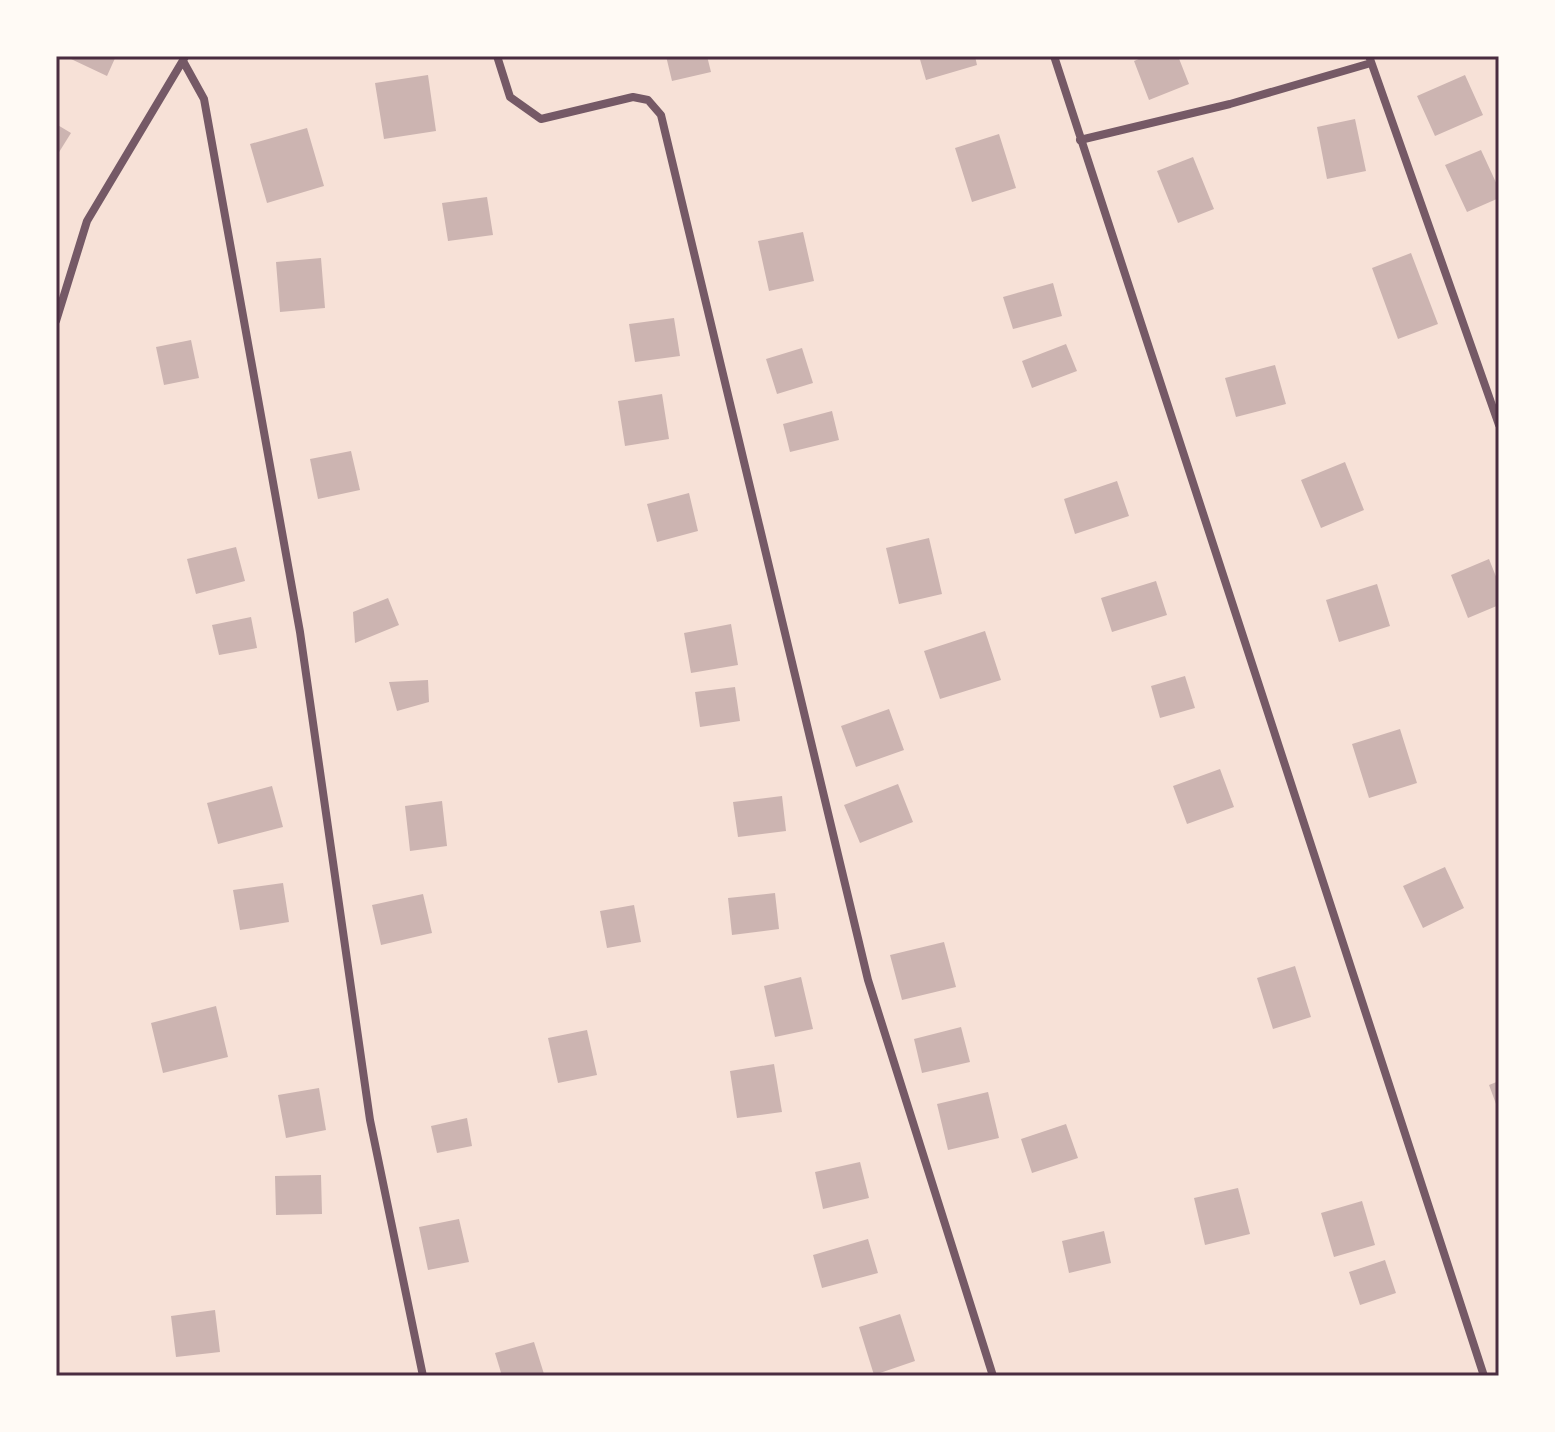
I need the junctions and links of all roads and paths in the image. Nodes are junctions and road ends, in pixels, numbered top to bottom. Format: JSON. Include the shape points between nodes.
{"nodes":[{"id":1,"x":497,"y":56,"type":"edge"},
{"id":2,"x":1054,"y":56,"type":"edge"},
{"id":3,"x":184,"y":58,"type":"edge"},
{"id":4,"x":1370,"y":59,"type":"edge"},
{"id":5,"x":1080,"y":140,"type":"junction"},
{"id":6,"x":56,"y":321,"type":"edge"},
{"id":7,"x":1499,"y":425,"type":"edge"},
{"id":8,"x":423,"y":1376,"type":"edge"},
{"id":9,"x":993,"y":1376,"type":"edge"},
{"id":10,"x":1484,"y":1376,"type":"edge"}],
"edges":[{"from":1,"to":9,"type":"street","via":[[510,97],[541,119],[633,97],[648,100],[661,115],[868,980]]},
{"from":2,"to":5,"type":"street"},
{"from":3,"to":6,"type":"street","via":[[87,221]]},
{"from":3,"to":8,"type":"street","via":[[204,99],[300,632],[370,1120]]},
{"from":4,"to":5,"type":"street","via":[[1230,104]]},
{"from":4,"to":7,"type":"street"},
{"from":5,"to":10,"type":"street"}]}
